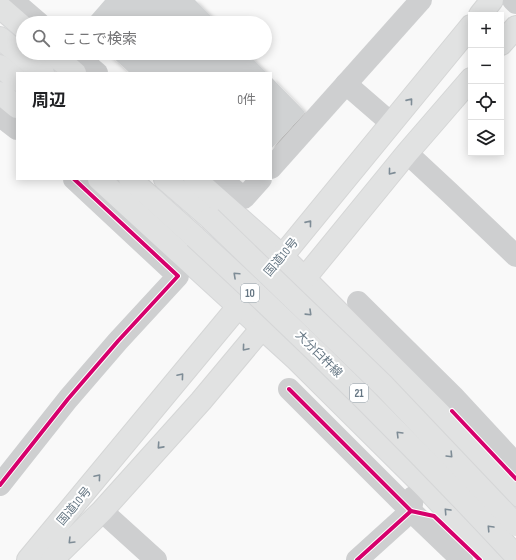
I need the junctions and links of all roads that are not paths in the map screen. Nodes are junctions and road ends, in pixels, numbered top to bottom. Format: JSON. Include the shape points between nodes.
{"nodes":[{"id":1,"x":12,"y":0,"type":"edge"},
{"id":2,"x":421,"y":0,"type":"edge"},
{"id":3,"x":492,"y":0,"type":"edge"},
{"id":4,"x":513,"y":0,"type":"edge"},
{"id":5,"x":516,"y":3,"type":"edge"},
{"id":6,"x":0,"y":7,"type":"edge"},
{"id":7,"x":482,"y":12,"type":"edge"},
{"id":8,"x":31,"y":16,"type":"edge"},
{"id":9,"x":16,"y":21,"type":"edge"},
{"id":10,"x":516,"y":27,"type":"edge"},
{"id":11,"x":468,"y":30,"type":"edge"},
{"id":12,"x":0,"y":38,"type":"edge"},
{"id":13,"x":504,"y":41,"type":"edge"},
{"id":14,"x":16,"y":51,"type":"edge"},
{"id":15,"x":27,"y":60,"type":"edge"},
{"id":16,"x":60,"y":60,"type":"edge"},
{"id":17,"x":82,"y":60,"type":"edge"},
{"id":18,"x":0,"y":66,"type":"edge"},
{"id":19,"x":42,"y":72,"type":"edge"},
{"id":20,"x":74,"y":72,"type":"edge"},
{"id":21,"x":96,"y":72,"type":"edge"},
{"id":22,"x":16,"y":79,"type":"edge"},
{"id":23,"x":468,"y":82,"type":"edge"},
{"id":24,"x":346,"y":84,"type":"junction"},
{"id":25,"x":0,"y":93,"type":"edge"},
{"id":26,"x":16,"y":106,"type":"edge"},
{"id":27,"x":0,"y":116,"type":"edge"},
{"id":28,"x":391,"y":124,"type":"junction"},
{"id":29,"x":16,"y":128,"type":"edge"},
{"id":30,"x":407,"y":153,"type":"junction"},
{"id":31,"x":272,"y":167,"type":"edge"},
{"id":32,"x":75,"y":180,"type":"edge"},
{"id":33,"x":100,"y":180,"type":"edge"},
{"id":34,"x":131,"y":180,"type":"edge"},
{"id":35,"x":166,"y":180,"type":"edge"},
{"id":36,"x":196,"y":180,"type":"edge"},
{"id":37,"x":222,"y":180,"type":"edge"},
{"id":38,"x":260,"y":180,"type":"edge"},
{"id":39,"x":282,"y":256,"type":"junction"},
{"id":40,"x":516,"y":256,"type":"edge"},
{"id":41,"x":304,"y":279,"type":"junction"},
{"id":42,"x":358,"y":302,"type":"dead end"},
{"id":43,"x":239,"y":306,"type":"junction"},
{"id":44,"x":262,"y":328,"type":"junction"},
{"id":45,"x":289,"y":389,"type":"dead end"},
{"id":46,"x":461,"y":405,"type":"junction"},
{"id":47,"x":442,"y":416,"type":"junction"},
{"id":48,"x":516,"y":464,"type":"edge"},
{"id":49,"x":416,"y":479,"type":"junction"},
{"id":50,"x":0,"y":485,"type":"edge"},
{"id":51,"x":516,"y":495,"type":"edge"},
{"id":52,"x":102,"y":511,"type":"junction"},
{"id":53,"x":411,"y":511,"type":"junction"},
{"id":54,"x":516,"y":525,"type":"edge"},
{"id":55,"x":516,"y":556,"type":"edge"},
{"id":56,"x":28,"y":560,"type":"edge"},
{"id":57,"x":52,"y":560,"type":"edge"},
{"id":58,"x":156,"y":560,"type":"edge"},
{"id":59,"x":357,"y":560,"type":"edge"},
{"id":60,"x":462,"y":560,"type":"edge"},
{"id":61,"x":493,"y":560,"type":"edge"}],
"edges":[{"from":1,"to":8,"type":"street"},
{"from":2,"to":24,"type":"street"},
{"from":3,"to":7,"type":"main road"},
{"from":4,"to":5,"type":"street"},
{"from":6,"to":9,"type":"main road"},
{"from":10,"to":13,"type":"main road"},
{"from":28,"to":11,"type":"main road","name":"国道10号","number":"10","one_way":true},
{"from":12,"to":14,"type":"main road"},
{"from":15,"to":19,"type":"main road"},
{"from":16,"to":20,"type":"main road"},
{"from":17,"to":21,"type":"street"},
{"from":18,"to":22,"type":"main road"},
{"from":23,"to":30,"type":"main road","name":"国道10号"},
{"from":24,"to":28,"type":"street"},
{"from":24,"to":31,"type":"street"},
{"from":25,"to":26,"type":"main road"},
{"from":27,"to":29,"type":"street"},
{"from":39,"to":28,"type":"main road","name":"国道10号","number":"10","one_way":true},
{"from":30,"to":40,"type":"street"},
{"from":30,"to":41,"type":"main road","name":"国道10号","one_way":true},
{"from":32,"to":50,"type":"street","via":[[178,276],[68,399]]},
{"from":33,"to":43,"type":"main road"},
{"from":55,"to":34,"type":"main road","name":"大分臼杵線","number":"21","one_way":true,"bridge":true,"via":[[358,392],[267,303]]},
{"from":35,"to":54,"type":"main road","name":"大分臼杵線","number":"21","one_way":true,"bridge":true,"via":[[210,218],[384,386]]},
{"from":36,"to":39,"type":"main road"},
{"from":37,"to":38,"type":"street","via":[[244,198]]},
{"from":39,"to":41,"type":"main road"},
{"from":39,"to":43,"type":"main road","name":"国道10号","number":"10"},
{"from":41,"to":44,"type":"main road","name":"国道10号"},
{"from":41,"to":47,"type":"main road"},
{"from":42,"to":46,"type":"street"},
{"from":43,"to":44,"type":"main road"},
{"from":56,"to":43,"type":"main road","name":"国道10号","number":"10","one_way":true},
{"from":44,"to":49,"type":"main road"},
{"from":44,"to":52,"type":"main road","name":"国道10号","one_way":true,"via":[[201,401]]},
{"from":45,"to":53,"type":"street"},
{"from":46,"to":47,"type":"street"},
{"from":46,"to":48,"type":"street"},
{"from":47,"to":51,"type":"main road"},
{"from":49,"to":53,"type":"street"},
{"from":61,"to":49,"type":"main road","one_way":true},
{"from":52,"to":57,"type":"main road","name":"国道10号","one_way":true},
{"from":52,"to":58,"type":"street"},
{"from":53,"to":59,"type":"street"},
{"from":53,"to":60,"type":"street"}]}
